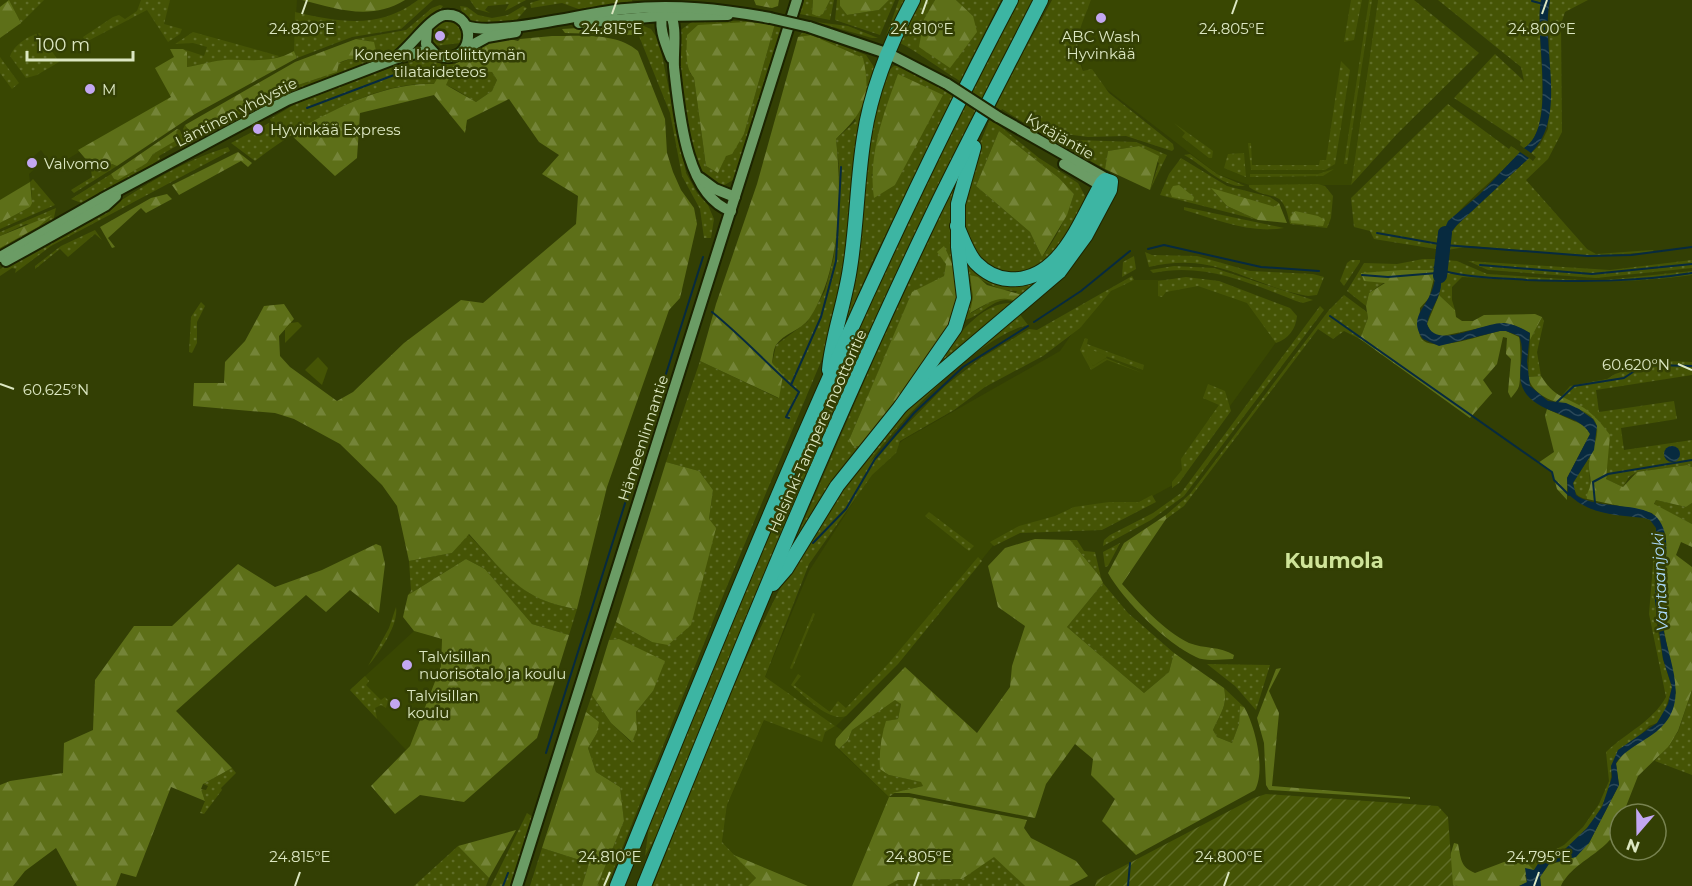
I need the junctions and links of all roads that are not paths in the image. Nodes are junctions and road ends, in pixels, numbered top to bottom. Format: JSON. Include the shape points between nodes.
{"nodes":[{"id":1,"x":797,"y":0,"type":"edge"},
{"id":2,"x":913,"y":0,"type":"edge"},
{"id":3,"x":1011,"y":0,"type":"edge"},
{"id":4,"x":1041,"y":0,"type":"edge"},
{"id":5,"x":716,"y":4,"type":"edge"},
{"id":6,"x":730,"y":5,"type":"edge"},
{"id":7,"x":666,"y":12,"type":"junction"},
{"id":8,"x":755,"y":15,"type":"junction"},
{"id":9,"x":466,"y":26,"type":"junction"},
{"id":10,"x":427,"y":28,"type":"junction"},
{"id":11,"x":465,"y":49,"type":"junction"},
{"id":12,"x":432,"y":52,"type":"junction"},
{"id":13,"x":889,"y":54,"type":"junction"},
{"id":14,"x":394,"y":59,"type":"junction"},
{"id":15,"x":981,"y":120,"type":"junction"},
{"id":16,"x":695,"y":174,"type":"junction"},
{"id":17,"x":1105,"y":182,"type":"junction"},
{"id":18,"x":128,"y":187,"type":"junction"},
{"id":19,"x":735,"y":197,"type":"junction"},
{"id":20,"x":731,"y":211,"type":"junction"},
{"id":21,"x":957,"y":226,"type":"junction"},
{"id":22,"x":0,"y":257,"type":"edge"},
{"id":23,"x":0,"y":264,"type":"edge"},
{"id":24,"x":829,"y":378,"type":"junction"},
{"id":25,"x":901,"y":406,"type":"junction"},
{"id":26,"x":766,"y":592,"type":"junction"},
{"id":27,"x":517,"y":886,"type":"edge"},
{"id":28,"x":617,"y":886,"type":"edge"},
{"id":29,"x":644,"y":886,"type":"edge"}],
"edges":[{"from":1,"to":19,"type":"main road","name":"Hämeenlinnantie"},
{"from":2,"to":13,"type":"highway"},
{"from":3,"to":24,"type":"highway","name":"Helsinki-Tampere moottoritie","via":[[910,201]]},
{"from":4,"to":15,"type":"highway","name":"Helsinki-Tampere moottoritie"},
{"from":5,"to":6,"type":"main road"},
{"from":5,"to":7,"type":"main road"},
{"from":6,"to":8,"type":"main road"},
{"from":7,"to":8,"type":"main road"},
{"from":7,"to":9,"type":"main road","via":[[623,9],[518,26]]},
{"from":7,"to":11,"type":"main road","via":[[497,35],[478,40]]},
{"from":7,"to":16,"type":"main road"},
{"from":8,"to":13,"type":"main road","bridge":true,"via":[[809,27]]},
{"from":9,"to":10,"type":"main road","via":[[456,16],[446,15]]},
{"from":9,"to":11,"type":"main road","via":[[469,35]]},
{"from":10,"to":12,"type":"main road","via":[[426,40]]},
{"from":10,"to":14,"type":"main road","name":"Läntinen yhdystie"},
{"from":11,"to":12,"type":"main road","via":[[448,58]]},
{"from":12,"to":14,"type":"main road","name":"Läntinen yhdystie"},
{"from":13,"to":17,"type":"main road","name":"Kytäjäntie","bridge":true,"via":[[946,84],[1032,144]]},
{"from":13,"to":24,"type":"highway","via":[[867,120],[853,254],[831,350]]},
{"from":14,"to":18,"type":"main road","name":"Läntinen yhdystie","via":[[287,100]]},
{"from":15,"to":21,"type":"highway","via":[[963,181]]},
{"from":15,"to":26,"type":"highway","name":"Helsinki-Tampere moottoritie","via":[[873,342]]},
{"from":16,"to":19,"type":"main road","via":[[715,189]]},
{"from":16,"to":20,"type":"main road","via":[[713,203]]},
{"from":17,"to":21,"type":"highway","via":[[1072,238],[1051,264],[1032,276],[1011,279],[991,274],[969,253]]},
{"from":17,"to":25,"type":"highway","via":[[1111,188],[1086,235],[1059,272]]},
{"from":18,"to":22,"type":"main road","name":"Läntinen yhdystie"},
{"from":18,"to":23,"type":"main road","name":"Läntinen yhdystie","via":[[105,206]]},
{"from":19,"to":20,"type":"main road","name":"Hämeenlinnantie"},
{"from":20,"to":27,"type":"main road","name":"Hämeenlinnantie"},
{"from":21,"to":25,"type":"highway","via":[[964,287],[961,316]]},
{"from":24,"to":28,"type":"highway","name":"Helsinki-Tampere moottoritie"},
{"from":25,"to":26,"type":"highway","via":[[837,486],[786,569]]},
{"from":26,"to":29,"type":"highway","name":"Helsinki-Tampere moottoritie"}]}
